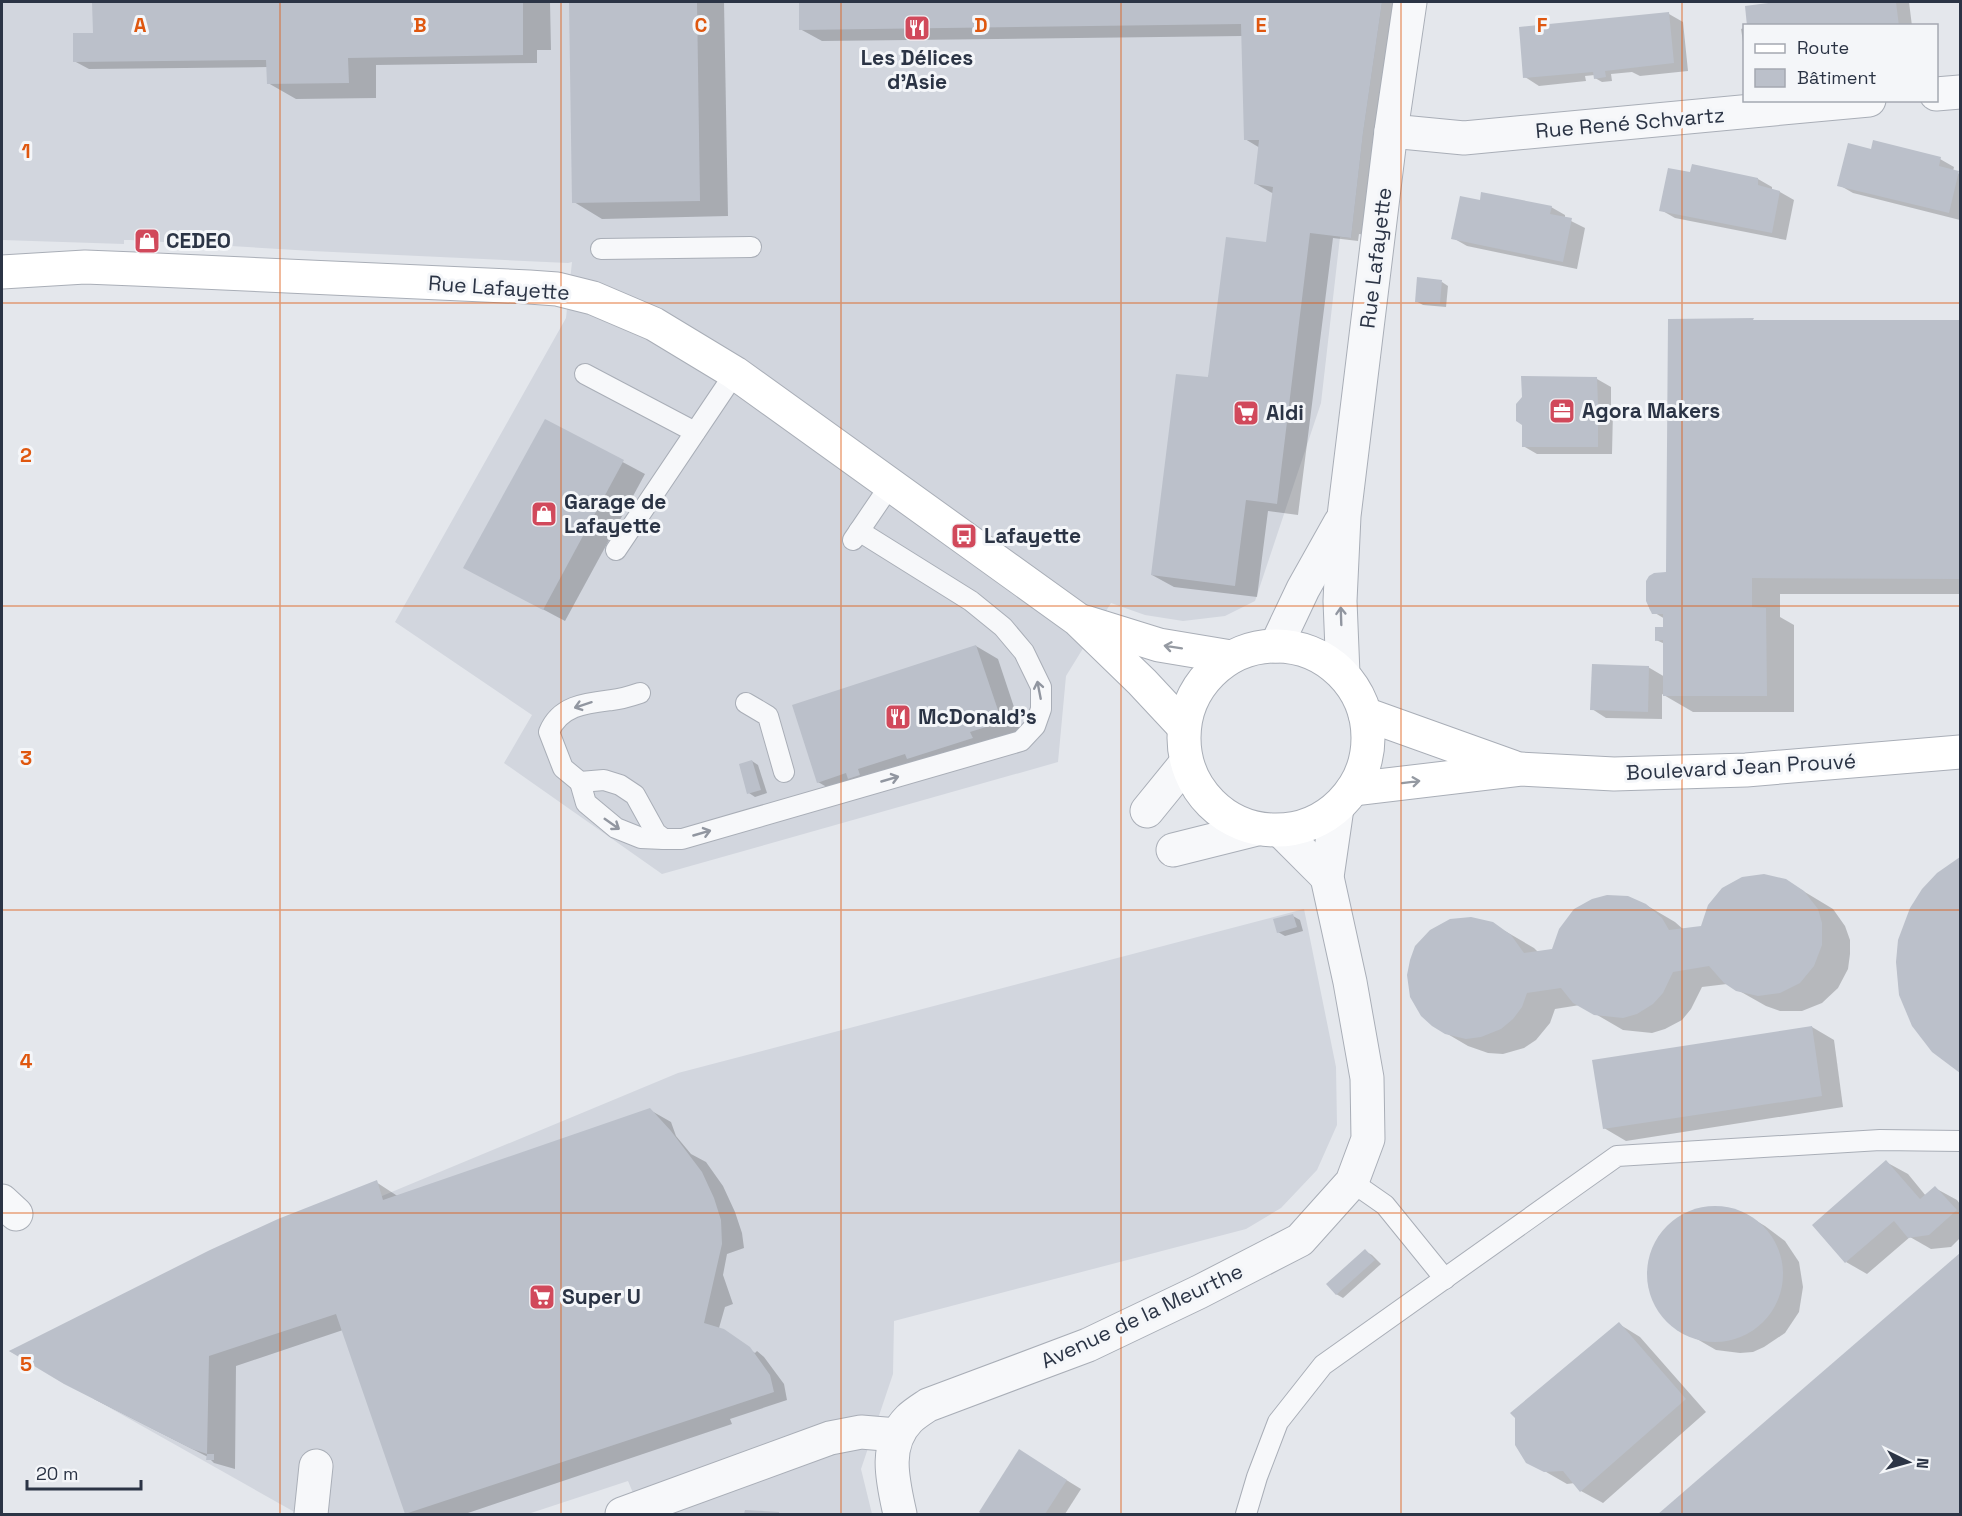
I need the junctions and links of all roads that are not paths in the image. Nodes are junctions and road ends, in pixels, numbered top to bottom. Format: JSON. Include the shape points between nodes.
{"nodes":[{"id":1,"x":1410,"y":2,"type":"edge"},
{"id":2,"x":1960,"y":92,"type":"edge"},
{"id":3,"x":1938,"y":94,"type":"edge"},
{"id":4,"x":1848,"y":102,"type":"edge"},
{"id":5,"x":1391,"y":131,"type":"junction"},
{"id":6,"x":751,"y":247,"type":"dead end"},
{"id":7,"x":601,"y":249,"type":"dead end"},
{"id":8,"x":2,"y":272,"type":"edge"},
{"id":9,"x":585,"y":374,"type":"dead end"},
{"id":10,"x":735,"y":374,"type":"junction"},
{"id":11,"x":696,"y":432,"type":"junction"},
{"id":12,"x":891,"y":484,"type":"junction"},
{"id":13,"x":1344,"y":516,"type":"junction"},
{"id":14,"x":616,"y":550,"type":"dead end"},
{"id":15,"x":1077,"y":619,"type":"junction"},
{"id":16,"x":1276,"y":646,"type":"junction"},
{"id":17,"x":1231,"y":657,"type":"junction"},
{"id":18,"x":1343,"y":674,"type":"junction"},
{"id":19,"x":640,"y":693,"type":"dead end"},
{"id":20,"x":746,"y":703,"type":"dead end"},
{"id":21,"x":1365,"y":714,"type":"junction"},
{"id":22,"x":1184,"y":727,"type":"junction"},
{"id":23,"x":1960,"y":752,"type":"edge"},
{"id":24,"x":1186,"y":763,"type":"junction"},
{"id":25,"x":1521,"y":769,"type":"junction"},
{"id":26,"x":784,"y":772,"type":"dead end"},
{"id":27,"x":580,"y":782,"type":"junction"},
{"id":28,"x":1345,"y":799,"type":"junction"},
{"id":29,"x":1147,"y":811,"type":"dead end"},
{"id":30,"x":1269,"y":830,"type":"junction"},
{"id":31,"x":664,"y":839,"type":"junction"},
{"id":32,"x":1173,"y":850,"type":"dead end"},
{"id":33,"x":1328,"y":877,"type":"junction"},
{"id":34,"x":1960,"y":1142,"type":"edge"},
{"id":35,"x":1352,"y":1182,"type":"junction"},
{"id":36,"x":1445,"y":1279,"type":"junction"},
{"id":37,"x":897,"y":1435,"type":"junction"},
{"id":38,"x":316,"y":1466,"type":"dead end"},
{"id":39,"x":311,"y":1515,"type":"edge"},
{"id":40,"x":622,"y":1515,"type":"edge"},
{"id":41,"x":900,"y":1515,"type":"edge"},
{"id":42,"x":1245,"y":1515,"type":"edge"}],
"edges":[{"from":1,"to":5,"type":"street","name":"Rue Lafayette"},
{"from":2,"to":3,"type":"street"},
{"from":4,"to":5,"type":"street","name":"Rue René Schvartz","via":[[1464,138]]},
{"from":5,"to":13,"type":"street","name":"Rue Lafayette"},
{"from":6,"to":7,"type":"lane"},
{"from":8,"to":10,"type":"street","name":"Rue Lafayette","via":[[135,268],[557,290],[593,298],[654,324]]},
{"from":9,"to":11,"type":"lane"},
{"from":10,"to":11,"type":"lane"},
{"from":10,"to":12,"type":"street","name":"Rue Lafayette"},
{"from":11,"to":14,"type":"lane"},
{"from":12,"to":15,"type":"street","name":"Rue Lafayette"},
{"from":31,"to":12,"type":"lane","one_way":true,"via":[[682,839],[1021,741],[1035,726],[1041,710],[1041,687],[1024,652],[1003,627],[971,601],[856,535]]},
{"from":13,"to":16,"type":"street","name":"Rue Lafayette"},
{"from":18,"to":13,"type":"street","name":"Rue Lafayette","one_way":true,"via":[[1340,601]]},
{"from":17,"to":15,"type":"street","name":"Rue Lafayette","one_way":true,"via":[[1160,645]]},
{"from":15,"to":22,"type":"street","name":"Rue Lafayette"},
{"from":16,"to":17,"type":"street","via":[[1253,648]]},
{"from":16,"to":18,"type":"street","via":[[1301,649],[1324,658]]},
{"from":17,"to":22,"type":"street","via":[[1208,675],[1192,699]]},
{"from":18,"to":21,"type":"street"},
{"from":19,"to":27,"type":"lane","one_way":true,"via":[[588,702],[567,710],[553,722],[549,732],[563,768]]},
{"from":20,"to":26,"type":"lane","via":[[768,716]]},
{"from":21,"to":25,"type":"street","name":"Boulevard Jean Prouvé"},
{"from":21,"to":28,"type":"street","via":[[1367,753],[1362,772]]},
{"from":22,"to":24,"type":"street"},
{"from":23,"to":25,"type":"street","name":"Boulevard Jean Prouvé","via":[[1746,770],[1614,774]]},
{"from":24,"to":29,"type":"street"},
{"from":24,"to":30,"type":"street","via":[[1196,786],[1212,806],[1233,821]]},
{"from":28,"to":25,"type":"street","name":"Boulevard Jean Prouvé","one_way":true},
{"from":27,"to":31,"type":"lane","one_way":true,"via":[[586,803],[616,828],[641,838]]},
{"from":27,"to":31,"type":"lane","via":[[604,780],[635,795]]},
{"from":28,"to":30,"type":"street","via":[[1320,820],[1302,828]]},
{"from":28,"to":33,"type":"street","name":"Avenue de la Meurthe"},
{"from":30,"to":32,"type":"street"},
{"from":30,"to":33,"type":"street"},
{"from":33,"to":35,"type":"street","name":"Avenue de la Meurthe","via":[[1367,1078],[1368,1139]]},
{"from":34,"to":36,"type":"lane","via":[[1880,1140],[1617,1156]]},
{"from":35,"to":36,"type":"lane","via":[[1385,1205]]},
{"from":35,"to":37,"type":"street","name":"Avenue de la Meurthe","via":[[1300,1240],[1088,1345],[928,1405],[909,1418]]},
{"from":36,"to":42,"type":"lane","via":[[1323,1365],[1278,1422]]},
{"from":37,"to":40,"type":"street","via":[[861,1432],[830,1437]]},
{"from":37,"to":41,"type":"street","via":[[891,1454]]},
{"from":38,"to":39,"type":"street"}]}
